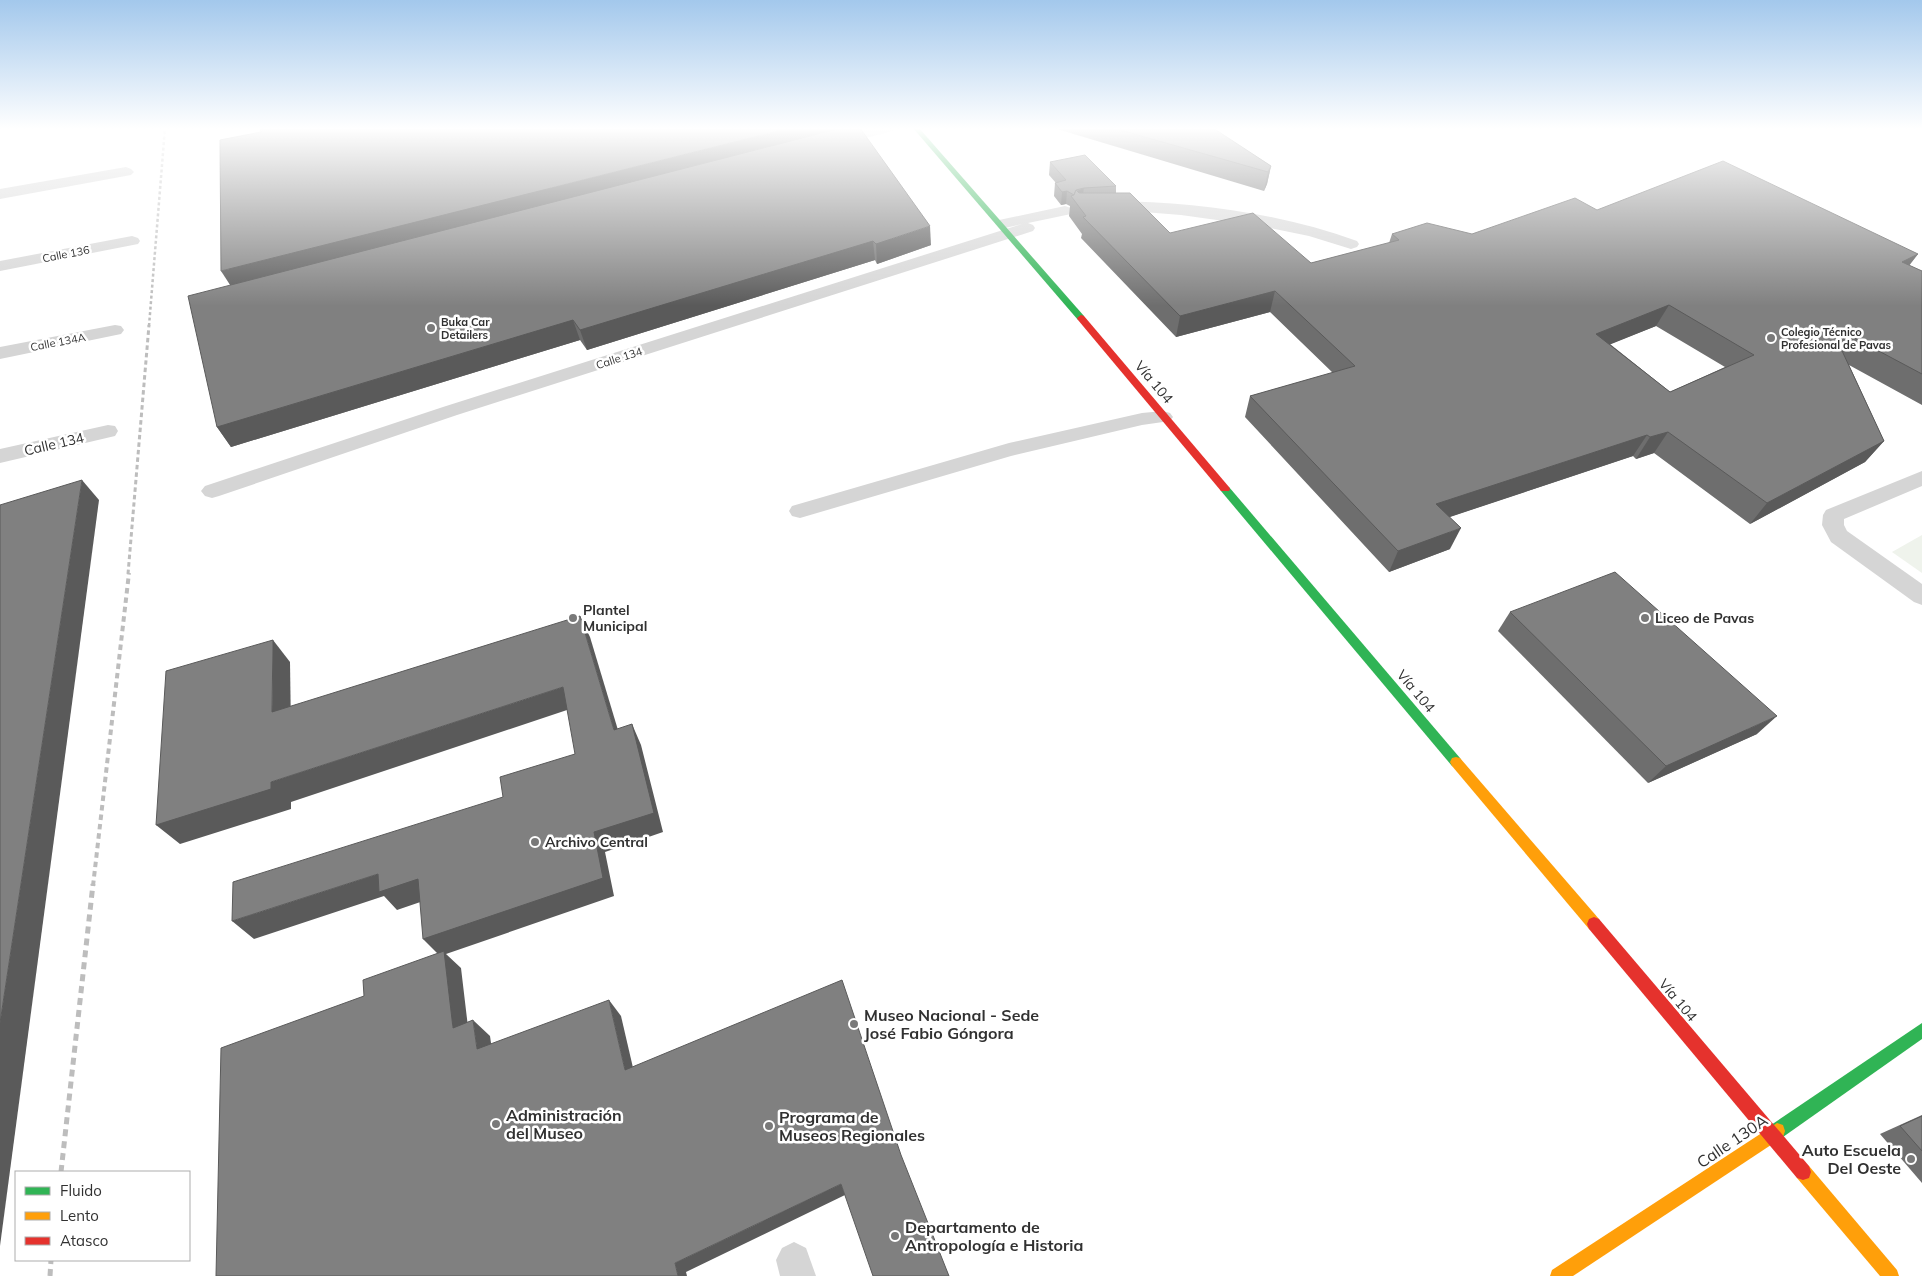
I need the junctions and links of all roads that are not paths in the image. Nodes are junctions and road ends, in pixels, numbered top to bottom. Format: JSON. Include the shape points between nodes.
{"nodes":[{"id":1,"x":37,"y":188,"type":"edge"},
{"id":2,"x":968,"y":188,"type":"edge"},
{"id":3,"x":0,"y":194,"type":"edge"},
{"id":4,"x":1098,"y":206,"type":"edge"},
{"id":5,"x":1065,"y":210,"type":"edge"},
{"id":6,"x":1027,"y":228,"type":"dead end"},
{"id":7,"x":1004,"y":229,"type":"junction"},
{"id":8,"x":132,"y":241,"type":"dead end"},
{"id":9,"x":1351,"y":244,"type":"dead end"},
{"id":10,"x":0,"y":266,"type":"edge"},
{"id":11,"x":115,"y":330,"type":"dead end"},
{"id":12,"x":0,"y":353,"type":"edge"},
{"id":13,"x":1163,"y":417,"type":"junction"},
{"id":14,"x":108,"y":431,"type":"dead end"},
{"id":15,"x":0,"y":456,"type":"edge"},
{"id":16,"x":1922,"y":478,"type":"edge"},
{"id":17,"x":212,"y":491,"type":"dead end"},
{"id":18,"x":800,"y":511,"type":"dead end"},
{"id":19,"x":1922,"y":596,"type":"edge"},
{"id":20,"x":1922,"y":1030,"type":"edge"},
{"id":21,"x":1773,"y":1134,"type":"junction"},
{"id":22,"x":1558,"y":1276,"type":"edge"},
{"id":23,"x":1891,"y":1276,"type":"edge"}],
"edges":[{"from":1,"to":3,"type":"lane"},
{"from":2,"to":7,"type":"main road","name":"Vía 104"},
{"from":4,"to":9,"type":"lane","via":[[1142,206],[1237,217],[1322,232]]},
{"from":5,"to":7,"type":"lane"},
{"from":6,"to":7,"type":"lane","name":"Calle 134"},
{"from":7,"to":13,"type":"main road","name":"Vía 104"},
{"from":7,"to":17,"type":"lane","name":"Calle 134"},
{"from":8,"to":10,"type":"lane","name":"Calle 136"},
{"from":11,"to":12,"type":"lane","name":"Calle 134A"},
{"from":13,"to":18,"type":"lane","via":[[1009,450]]},
{"from":13,"to":21,"type":"main road","name":"Vía 104"},
{"from":14,"to":15,"type":"lane","name":"Calle 134"},
{"from":16,"to":19,"type":"lane","via":[[1834,515],[1833,525],[1839,536]]},
{"from":20,"to":21,"type":"main road","name":"Calle 130A"},
{"from":21,"to":22,"type":"main road","name":"Calle 130A"},
{"from":21,"to":23,"type":"main road","name":"Vía 104"}]}
